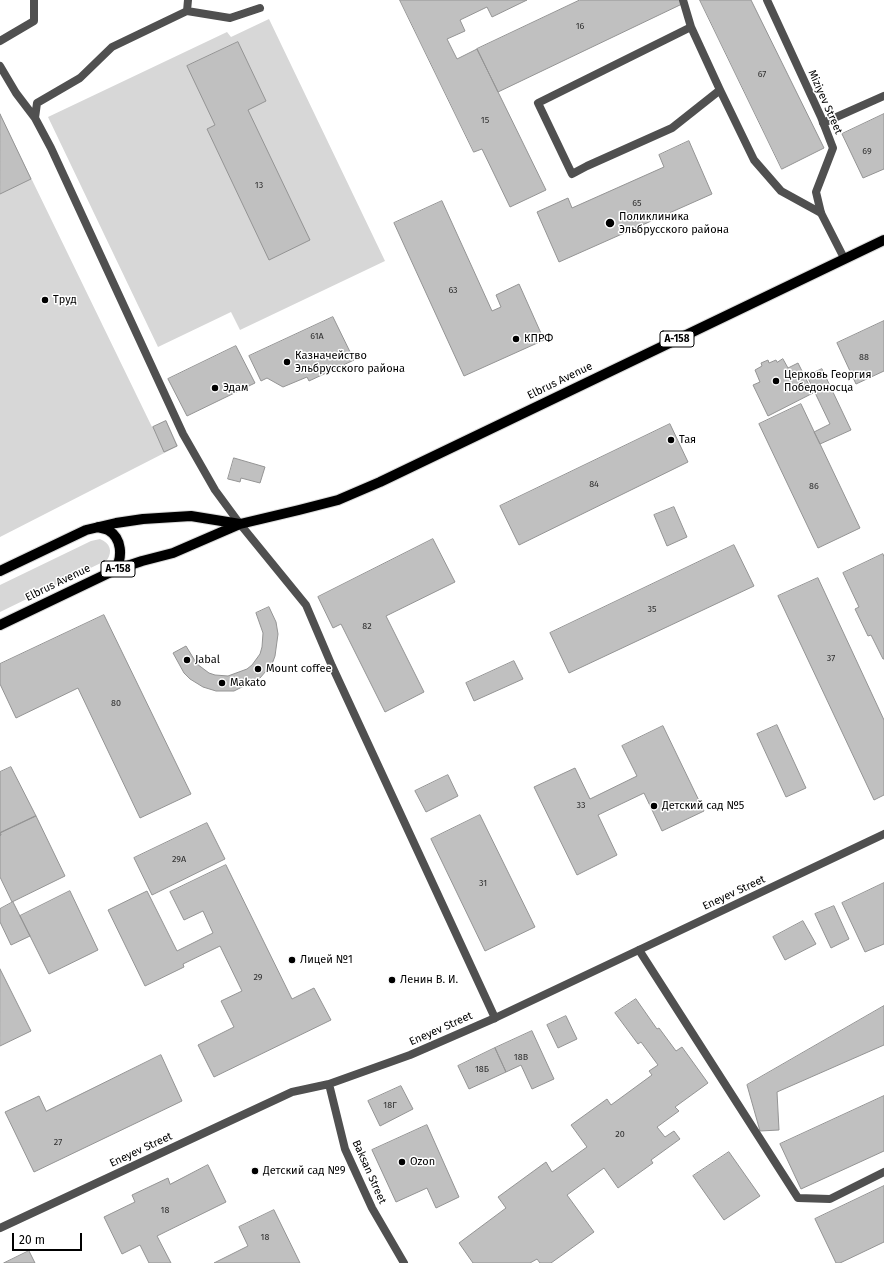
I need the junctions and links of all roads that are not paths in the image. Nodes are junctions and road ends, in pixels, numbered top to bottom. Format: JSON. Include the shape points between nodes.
{"nodes":[{"id":1,"x":34,"y":0,"type":"edge"},
{"id":2,"x":188,"y":0,"type":"edge"},
{"id":3,"x":683,"y":0,"type":"edge"},
{"id":4,"x":767,"y":0,"type":"edge"},
{"id":5,"x":260,"y":8,"type":"dead end"},
{"id":6,"x":187,"y":11,"type":"junction"},
{"id":7,"x":691,"y":27,"type":"junction"},
{"id":8,"x":0,"y":41,"type":"edge"},
{"id":9,"x":0,"y":66,"type":"edge"},
{"id":10,"x":720,"y":90,"type":"junction"},
{"id":11,"x":884,"y":96,"type":"edge"},
{"id":12,"x":35,"y":118,"type":"junction"},
{"id":13,"x":823,"y":124,"type":"junction"},
{"id":14,"x":822,"y":213,"type":"junction"},
{"id":15,"x":884,"y":240,"type":"edge"},
{"id":16,"x":844,"y":258,"type":"junction"},
{"id":17,"x":240,"y":524,"type":"junction"},
{"id":18,"x":98,"y":527,"type":"junction"},
{"id":19,"x":115,"y":570,"type":"junction"},
{"id":20,"x":0,"y":571,"type":"edge"},
{"id":21,"x":0,"y":625,"type":"edge"},
{"id":22,"x":884,"y":834,"type":"edge"},
{"id":23,"x":639,"y":950,"type":"junction"},
{"id":24,"x":495,"y":1018,"type":"junction"},
{"id":25,"x":329,"y":1084,"type":"junction"},
{"id":26,"x":884,"y":1172,"type":"edge"},
{"id":27,"x":0,"y":1228,"type":"edge"},
{"id":28,"x":404,"y":1263,"type":"edge"}],
"edges":[{"from":1,"to":8,"type":"street","via":[[34,21]]},
{"from":2,"to":6,"type":"street"},
{"from":3,"to":7,"type":"street"},
{"from":4,"to":13,"type":"street","name":"Miziyev Street"},
{"from":5,"to":6,"type":"street","via":[[230,18]]},
{"from":6,"to":12,"type":"street","via":[[112,47],[80,78],[37,104]]},
{"from":7,"to":10,"type":"street"},
{"from":7,"to":10,"type":"street","via":[[538,103],[572,174],[672,128]]},
{"from":9,"to":12,"type":"street"},
{"from":10,"to":14,"type":"street","via":[[754,160],[782,191]]},
{"from":11,"to":13,"type":"street"},
{"from":12,"to":17,"type":"street","via":[[184,434],[216,490]]},
{"from":13,"to":14,"type":"street","name":"Miziyev Street","via":[[833,148],[816,192]]},
{"from":14,"to":16,"type":"street","name":"Miziyev Street"},
{"from":15,"to":16,"type":"main road","name":"Elbrus Avenue","number":"А-158"},
{"from":16,"to":17,"type":"main road","name":"Elbrus Avenue","number":"А-158","via":[[380,482],[338,500]]},
{"from":17,"to":18,"type":"main road","name":"Elbrus Avenue","number":"А-158","via":[[191,516],[143,519]]},
{"from":17,"to":19,"type":"main road","name":"Elbrus Avenue","number":"А-158","via":[[173,553]]},
{"from":17,"to":24,"type":"street","via":[[306,604],[332,666]]},
{"from":18,"to":19,"type":"main road","via":[[108,530],[119,545],[120,563]]},
{"from":18,"to":20,"type":"main road","name":"Elbrus Avenue","number":"А-158","via":[[86,530]]},
{"from":19,"to":21,"type":"main road","name":"Elbrus Avenue","number":"А-158"},
{"from":22,"to":23,"type":"street","name":"Eneyev Street"},
{"from":23,"to":24,"type":"street","name":"Eneyev Street"},
{"from":23,"to":26,"type":"street","via":[[798,1198],[830,1199]]},
{"from":24,"to":25,"type":"street","name":"Eneyev Street","via":[[410,1055]]},
{"from":25,"to":27,"type":"street","name":"Eneyev Street","via":[[292,1092]]},
{"from":25,"to":28,"type":"street","name":"Baksan Street","via":[[345,1149],[372,1208]]}]}
